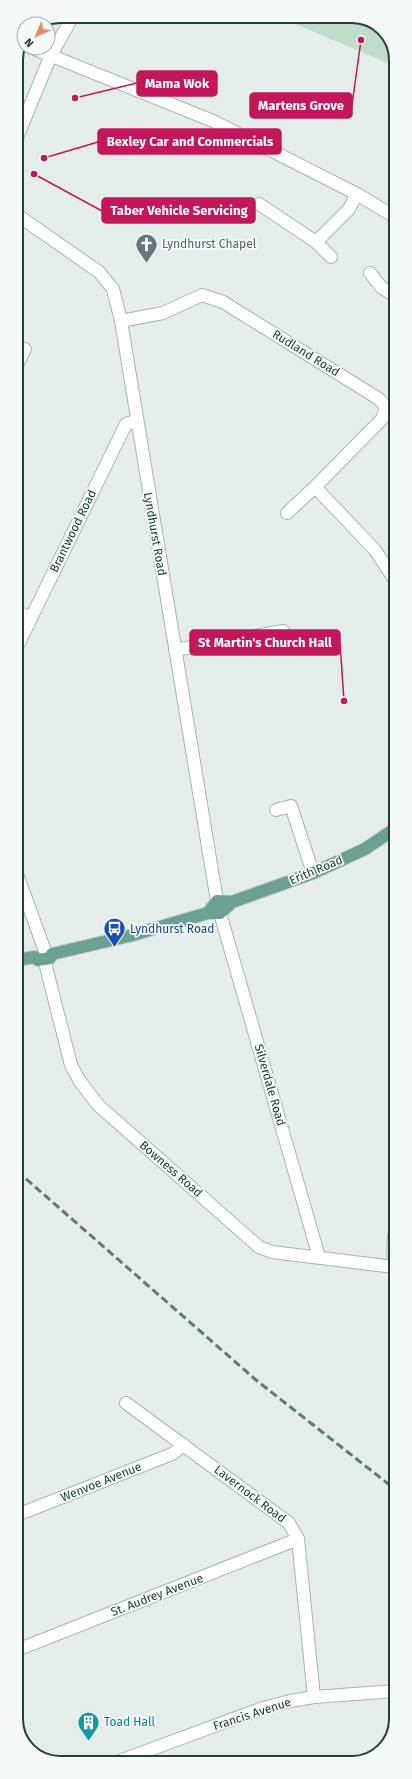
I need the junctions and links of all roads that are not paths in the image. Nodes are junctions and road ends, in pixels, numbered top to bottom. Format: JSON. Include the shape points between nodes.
{"nodes":[{"id":1,"x":70,"y":23,"type":"edge"},
{"id":2,"x":56,"y":47,"type":"edge"},
{"id":3,"x":51,"y":56,"type":"edge"},
{"id":4,"x":53,"y":56,"type":"edge"},
{"id":5,"x":23,"y":123,"type":"edge"},
{"id":6,"x":357,"y":194,"type":"junction"},
{"id":7,"x":259,"y":204,"type":"dead end"},
{"id":8,"x":389,"y":213,"type":"edge"},
{"id":9,"x":23,"y":219,"type":"edge"},
{"id":10,"x":316,"y":242,"type":"junction"},
{"id":11,"x":331,"y":257,"type":"dead end"},
{"id":12,"x":370,"y":273,"type":"dead end"},
{"id":13,"x":389,"y":292,"type":"edge"},
{"id":14,"x":121,"y":321,"type":"junction"},
{"id":15,"x":25,"y":349,"type":"dead end"},
{"id":16,"x":23,"y":353,"type":"edge"},
{"id":17,"x":136,"y":421,"type":"junction"},
{"id":18,"x":315,"y":488,"type":"junction"},
{"id":19,"x":288,"y":514,"type":"dead end"},
{"id":20,"x":389,"y":570,"type":"edge"},
{"id":21,"x":23,"y":614,"type":"edge"},
{"id":22,"x":31,"y":618,"type":"junction"},
{"id":23,"x":283,"y":631,"type":"dead end"},
{"id":24,"x":23,"y":635,"type":"edge"},
{"id":25,"x":175,"y":650,"type":"junction"},
{"id":26,"x":276,"y":810,"type":"dead end"},
{"id":27,"x":389,"y":833,"type":"edge"},
{"id":28,"x":313,"y":873,"type":"junction"},
{"id":29,"x":23,"y":892,"type":"edge"},
{"id":30,"x":217,"y":901,"type":"junction"},
{"id":31,"x":232,"y":902,"type":"junction"},
{"id":32,"x":214,"y":913,"type":"junction"},
{"id":33,"x":44,"y":955,"type":"junction"},
{"id":34,"x":23,"y":959,"type":"edge"},
{"id":35,"x":319,"y":1257,"type":"junction"},
{"id":36,"x":389,"y":1271,"type":"edge"},
{"id":37,"x":126,"y":1403,"type":"dead end"},
{"id":38,"x":184,"y":1445,"type":"junction"},
{"id":39,"x":23,"y":1513,"type":"edge"},
{"id":40,"x":298,"y":1539,"type":"junction"},
{"id":41,"x":23,"y":1648,"type":"edge"},
{"id":42,"x":389,"y":1692,"type":"edge"},
{"id":43,"x":314,"y":1697,"type":"junction"},
{"id":44,"x":133,"y":1756,"type":"edge"}],
"edges":[{"from":1,"to":2,"type":"street"},
{"from":3,"to":5,"type":"street"},
{"from":4,"to":6,"type":"street","via":[[213,121]]},
{"from":6,"to":8,"type":"street"},
{"from":6,"to":10,"type":"street","via":[[349,209]]},
{"from":7,"to":10,"type":"street"},
{"from":9,"to":14,"type":"street","name":"Lyndhurst Road","via":[[100,272],[113,289]]},
{"from":10,"to":11,"type":"street"},
{"from":12,"to":13,"type":"street","via":[[381,287]]},
{"from":14,"to":17,"type":"street","name":"Lyndhurst Road"},
{"from":14,"to":18,"type":"street","name":"Rudland Road","via":[[163,313],[202,295],[223,302],[380,399],[386,407],[382,418]]},
{"from":15,"to":16,"type":"street"},
{"from":17,"to":22,"type":"street","name":"Brantwood Road","via":[[126,424]]},
{"from":17,"to":25,"type":"street","name":"Lyndhurst Road"},
{"from":18,"to":19,"type":"street","name":"Rudland Road"},
{"from":18,"to":20,"type":"street","via":[[374,550]]},
{"from":21,"to":22,"type":"street"},
{"from":22,"to":24,"type":"street","name":"Brantwood Road"},
{"from":23,"to":25,"type":"street"},
{"from":25,"to":30,"type":"street","name":"Lyndhurst Road"},
{"from":26,"to":28,"type":"street","via":[[291,806]]},
{"from":27,"to":28,"type":"main road","name":"Erith Road","via":[[365,849]]},
{"from":28,"to":31,"type":"main road","name":"Erith Road"},
{"from":29,"to":33,"type":"street"},
{"from":30,"to":31,"type":"main road","name":"Erith Road"},
{"from":30,"to":32,"type":"main road"},
{"from":31,"to":32,"type":"main road","name":"Erith Road"},
{"from":32,"to":33,"type":"main road","name":"Erith Road"},
{"from":32,"to":35,"type":"street","name":"Silverdale Road"},
{"from":33,"to":34,"type":"main road","name":"Erith Road"},
{"from":33,"to":35,"type":"street","name":"Bowness Road","via":[[71,1065],[98,1105],[259,1247],[272,1252]]},
{"from":35,"to":36,"type":"street","name":"Bowness Road"},
{"from":37,"to":38,"type":"street","name":"Lavernock Road"},
{"from":38,"to":39,"type":"street","name":"Wenvoe Avenue","via":[[172,1454]]},
{"from":38,"to":40,"type":"street","name":"Lavernock Road","via":[[289,1523]]},
{"from":40,"to":41,"type":"street","name":"St. Audrey Avenue"},
{"from":40,"to":43,"type":"street","name":"Lavernock Road"},
{"from":42,"to":43,"type":"street","name":"Francis Avenue"},
{"from":43,"to":44,"type":"street","name":"Francis Avenue","via":[[263,1708]]}]}
